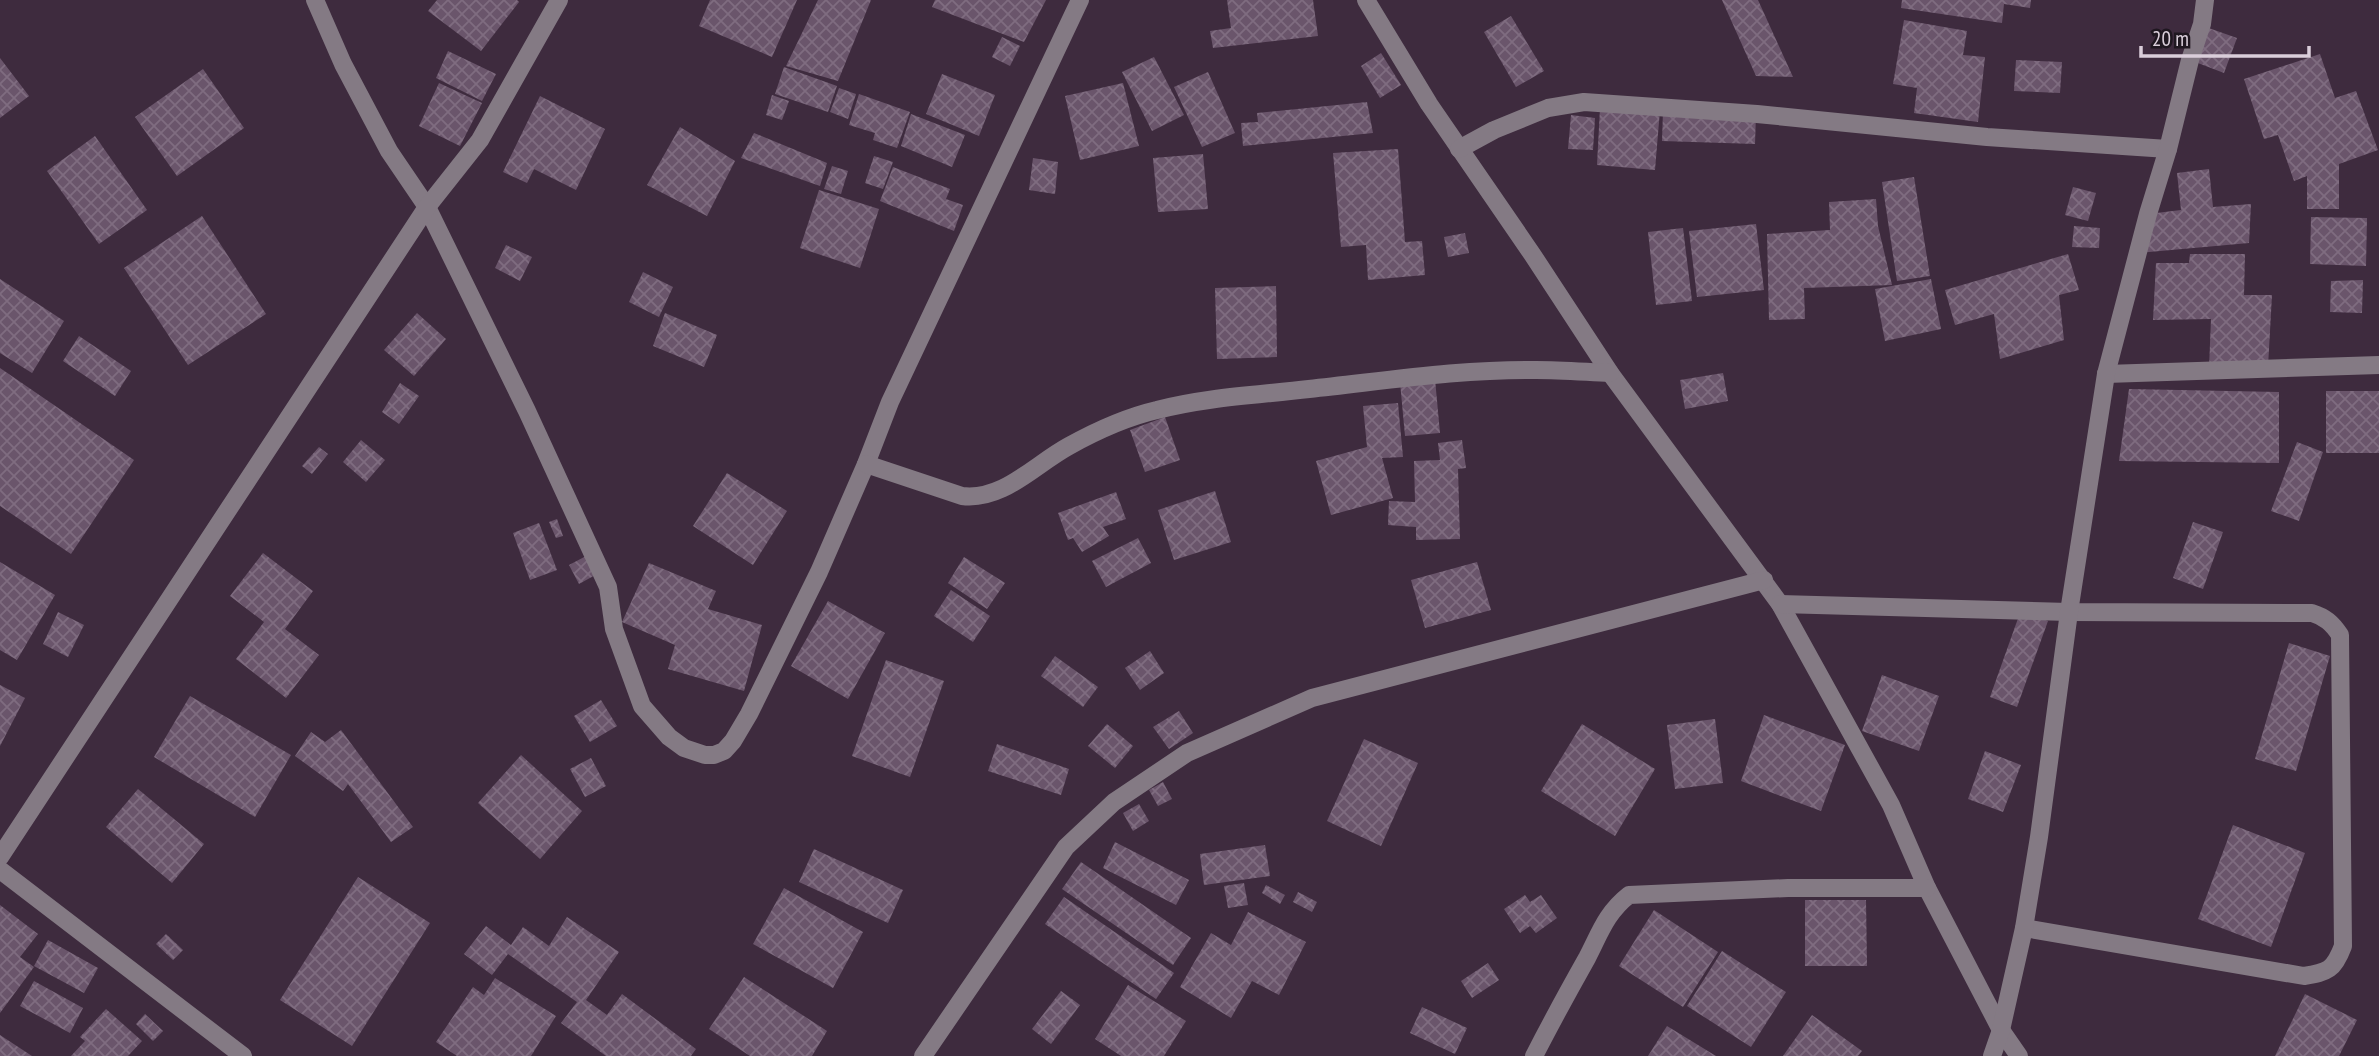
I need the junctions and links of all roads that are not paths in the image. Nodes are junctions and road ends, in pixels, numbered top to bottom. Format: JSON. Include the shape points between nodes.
{"nodes":[{"id":1,"x":315,"y":0,"type":"edge"},
{"id":2,"x":559,"y":0,"type":"edge"},
{"id":3,"x":1080,"y":0,"type":"edge"},
{"id":4,"x":1366,"y":0,"type":"edge"},
{"id":5,"x":2206,"y":0,"type":"edge"},
{"id":6,"x":1459,"y":149,"type":"junction"},
{"id":7,"x":2168,"y":149,"type":"junction"},
{"id":8,"x":428,"y":207,"type":"junction"},
{"id":9,"x":2379,"y":365,"type":"edge"},
{"id":10,"x":1611,"y":373,"type":"junction"},
{"id":11,"x":2106,"y":374,"type":"junction"},
{"id":12,"x":866,"y":464,"type":"junction"},
{"id":13,"x":1764,"y":580,"type":"junction"},
{"id":14,"x":1780,"y":604,"type":"junction"},
{"id":15,"x":2068,"y":612,"type":"junction"},
{"id":16,"x":0,"y":857,"type":"edge"},
{"id":17,"x":0,"y":870,"type":"edge"},
{"id":18,"x":1927,"y":888,"type":"junction"},
{"id":19,"x":2024,"y":928,"type":"junction"},
{"id":20,"x":2001,"y":1030,"type":"junction"},
{"id":21,"x":243,"y":1056,"type":"edge"},
{"id":22,"x":923,"y":1056,"type":"edge"},
{"id":23,"x":1534,"y":1056,"type":"edge"},
{"id":24,"x":1993,"y":1056,"type":"edge"},
{"id":25,"x":2019,"y":1056,"type":"edge"}],
"edges":[{"from":1,"to":8,"type":"street","via":[[389,151]]},
{"from":2,"to":8,"type":"street","via":[[480,140]]},
{"from":3,"to":12,"type":"street","via":[[890,402]]},
{"from":4,"to":6,"type":"street"},
{"from":5,"to":7,"type":"street"},
{"from":6,"to":7,"type":"street","via":[[1548,108],[1584,102]]},
{"from":6,"to":10,"type":"street"},
{"from":7,"to":11,"type":"street"},
{"from":8,"to":12,"type":"street","via":[[608,587],[614,629],[642,706],[684,748],[714,755],[733,741]]},
{"from":8,"to":16,"type":"street"},
{"from":9,"to":11,"type":"street"},
{"from":10,"to":12,"type":"street","via":[[1536,369],[1436,374],[1156,410],[1070,445],[1002,489],[976,498]]},
{"from":10,"to":13,"type":"street"},
{"from":11,"to":15,"type":"street"},
{"from":13,"to":14,"type":"street"},
{"from":13,"to":22,"type":"street","via":[[1312,698],[1188,753],[1114,802],[1066,847]]},
{"from":14,"to":15,"type":"street"},
{"from":14,"to":18,"type":"street","via":[[1891,805]]},
{"from":15,"to":19,"type":"street"},
{"from":15,"to":19,"type":"street","via":[[2312,613],[2333,625],[2340,635],[2343,946],[2337,963],[2304,976]]},
{"from":17,"to":21,"type":"street"},
{"from":18,"to":20,"type":"street"},
{"from":18,"to":23,"type":"street","via":[[1629,895],[1604,922]]},
{"from":19,"to":20,"type":"street"},
{"from":20,"to":24,"type":"street"},
{"from":20,"to":25,"type":"street"}]}
